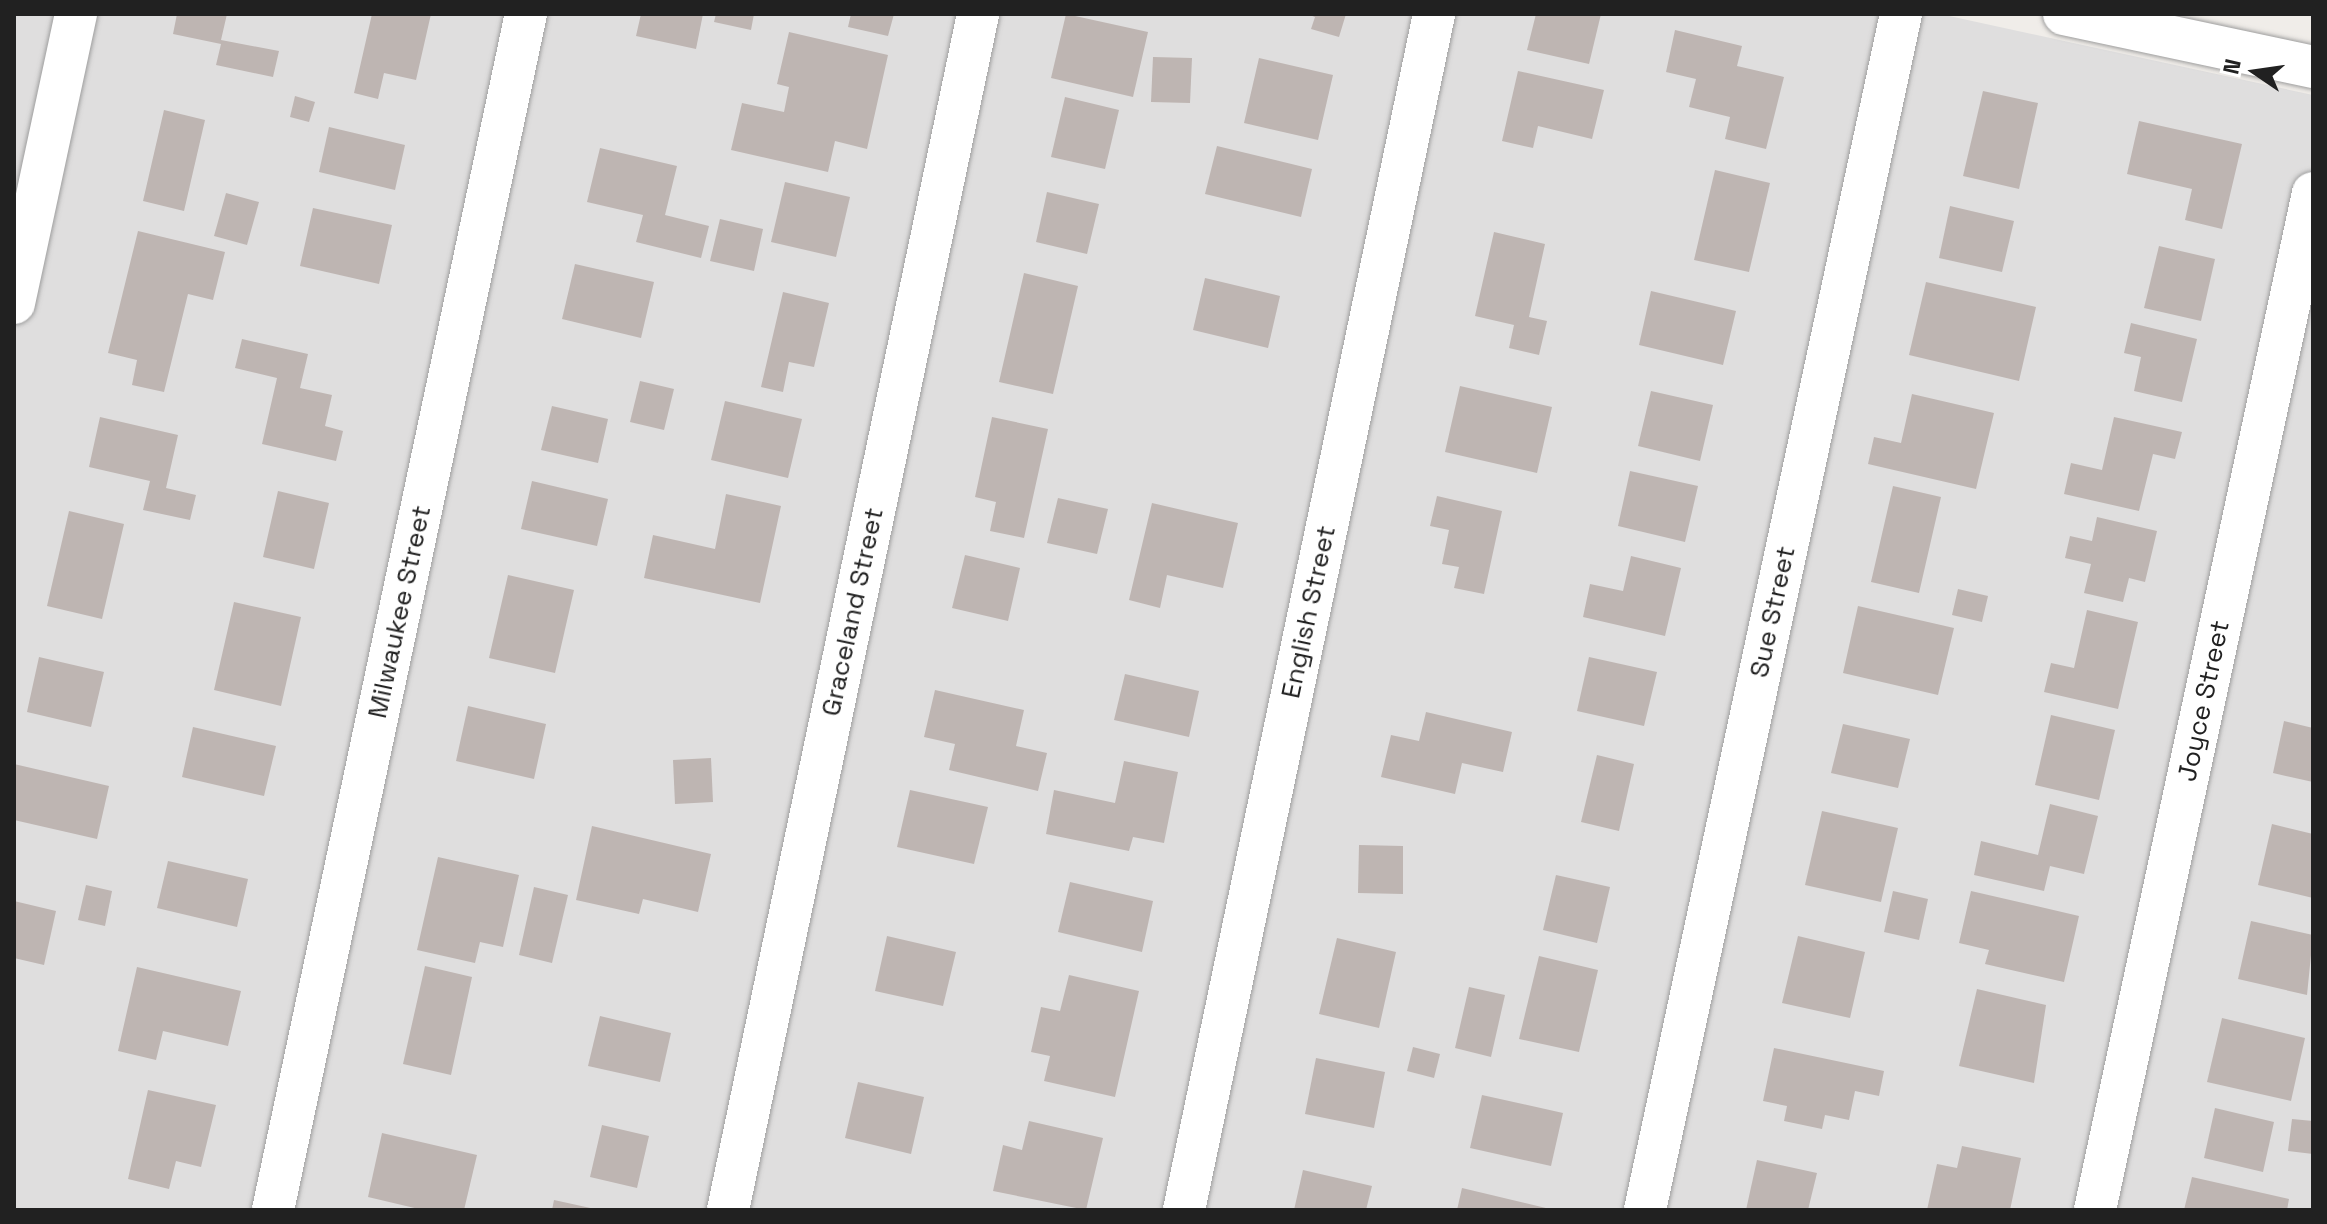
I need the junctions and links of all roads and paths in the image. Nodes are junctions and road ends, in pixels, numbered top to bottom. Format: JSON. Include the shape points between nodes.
{"nodes":[{"id":1,"x":76,"y":14,"type":"edge"},
{"id":2,"x":526,"y":14,"type":"edge"},
{"id":3,"x":978,"y":14,"type":"edge"},
{"id":4,"x":1434,"y":14,"type":"edge"},
{"id":5,"x":1901,"y":14,"type":"edge"},
{"id":6,"x":2064,"y":14,"type":"edge"},
{"id":7,"x":2188,"y":27,"type":"edge"},
{"id":8,"x":2313,"y":67,"type":"edge"},
{"id":9,"x":2313,"y":193,"type":"edge"},
{"id":10,"x":14,"y":303,"type":"edge"},
{"id":11,"x":273,"y":1210,"type":"edge"},
{"id":12,"x":728,"y":1210,"type":"edge"},
{"id":13,"x":1184,"y":1210,"type":"edge"},
{"id":14,"x":1645,"y":1210,"type":"edge"},
{"id":15,"x":2095,"y":1210,"type":"edge"}],
"edges":[{"from":1,"to":10,"type":"street"},
{"from":2,"to":11,"type":"street","name":"Milwaukee Street"},
{"from":3,"to":12,"type":"street","name":"Graceland Street"},
{"from":4,"to":13,"type":"street","name":"English Street"},
{"from":5,"to":14,"type":"street","name":"Sue Street"},
{"from":6,"to":7,"type":"street"},
{"from":7,"to":8,"type":"street"},
{"from":9,"to":15,"type":"street","name":"Joyce Street"}]}
